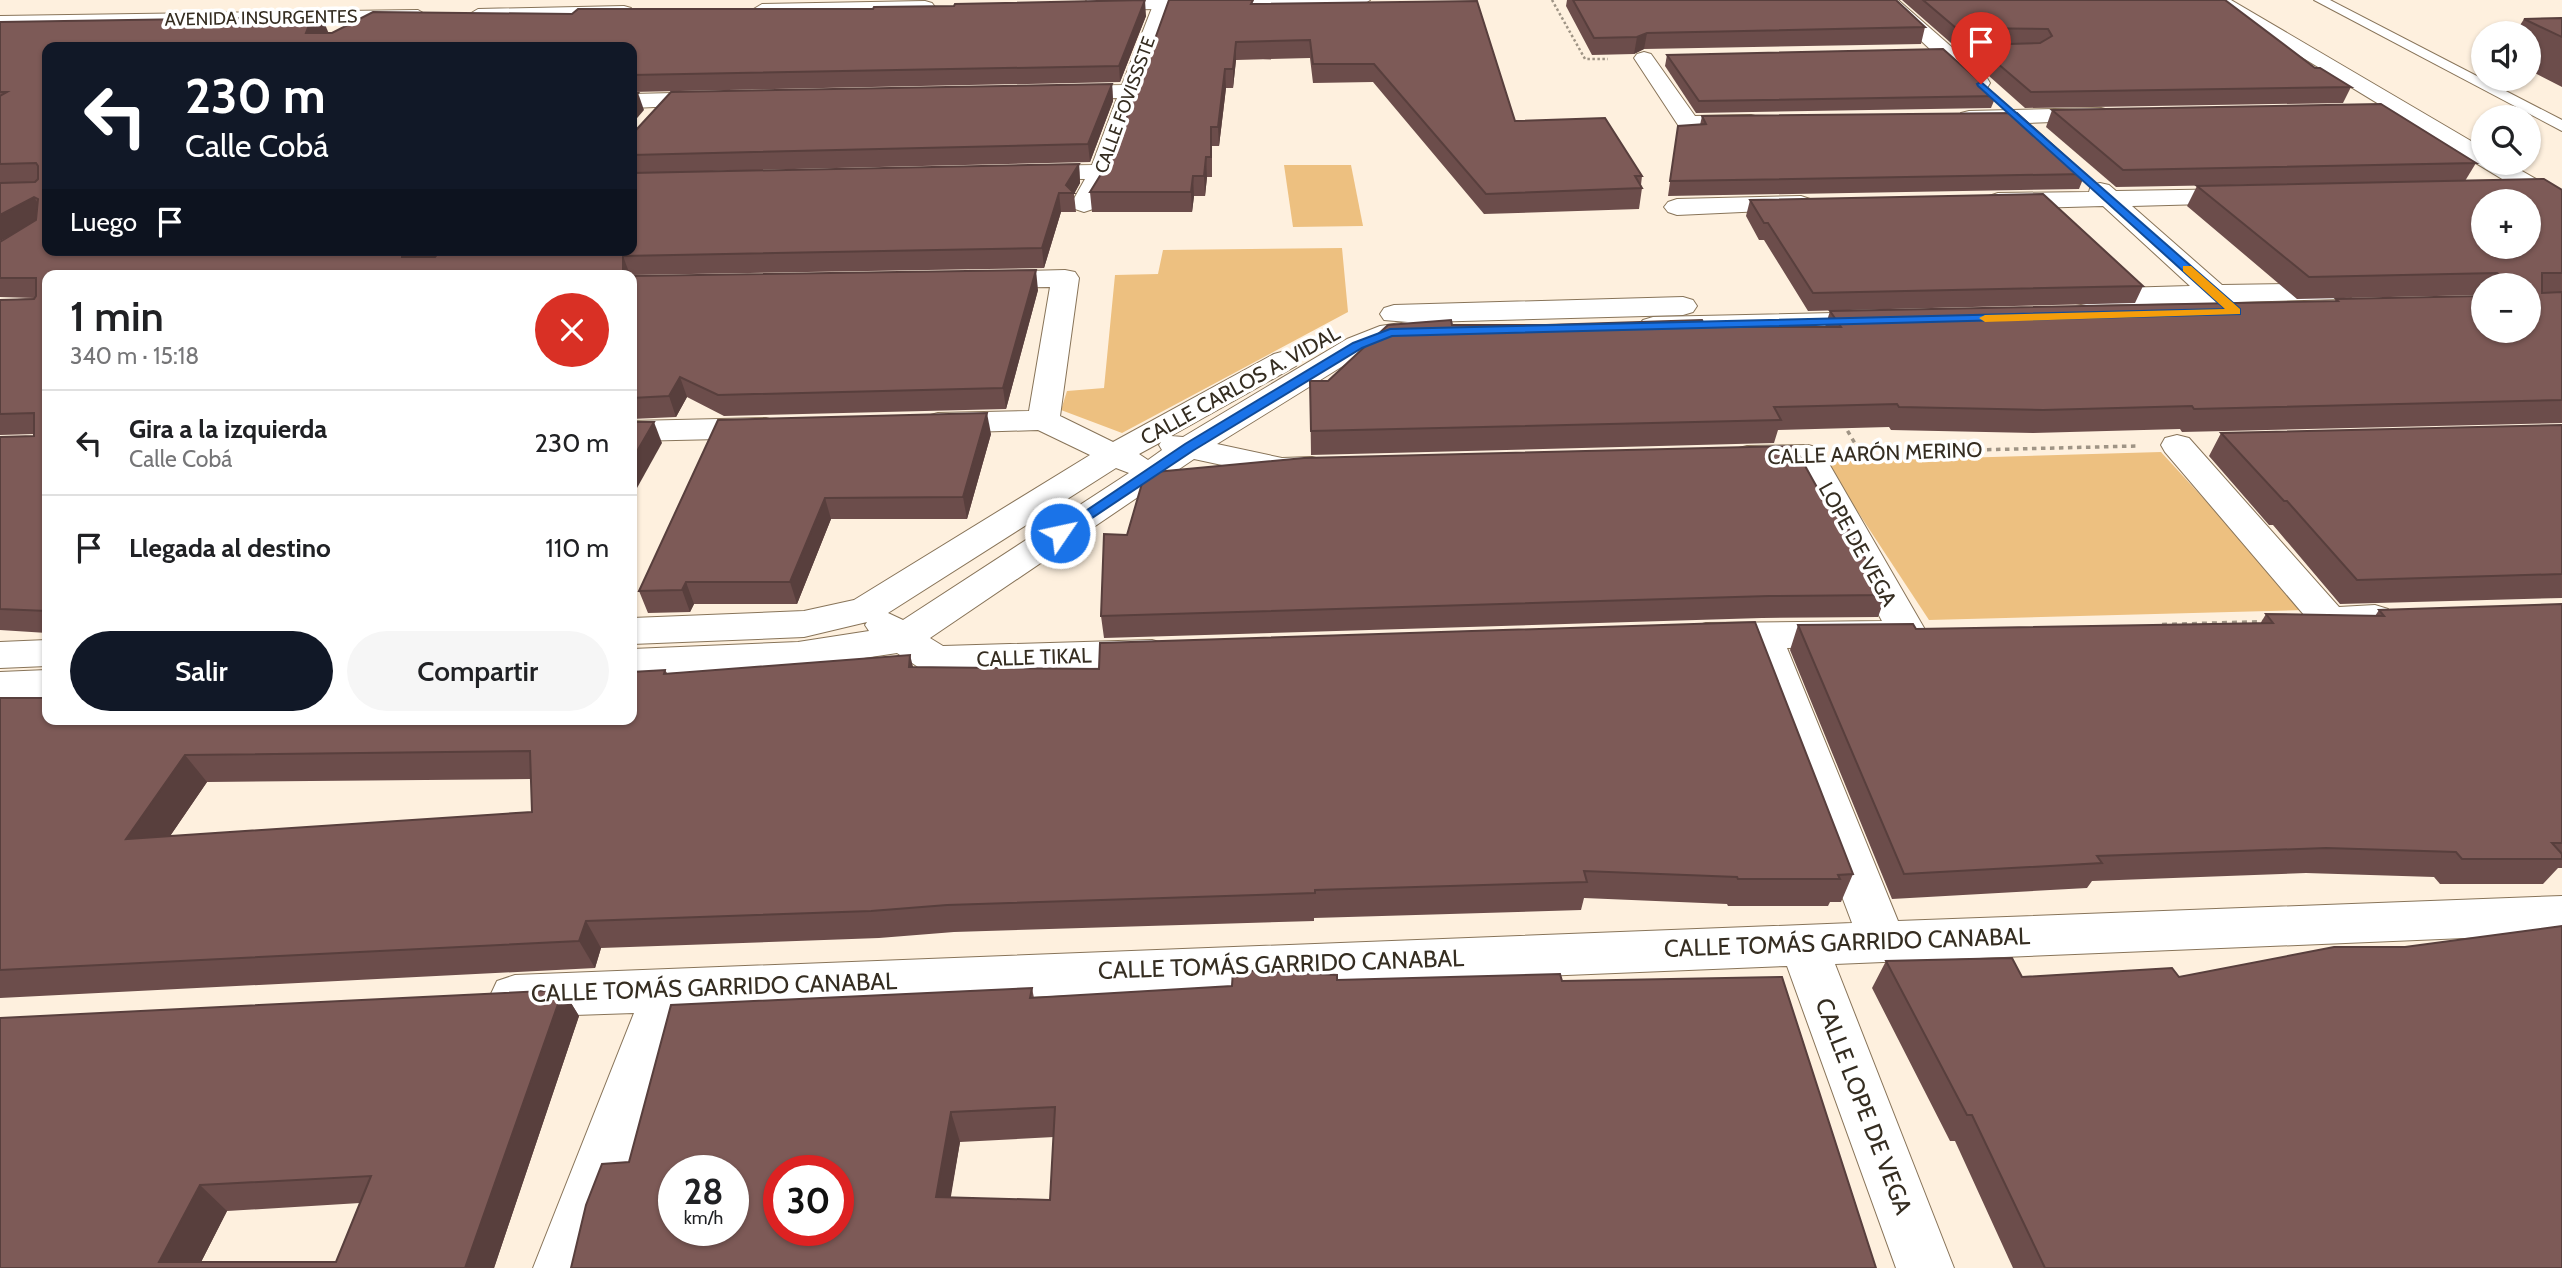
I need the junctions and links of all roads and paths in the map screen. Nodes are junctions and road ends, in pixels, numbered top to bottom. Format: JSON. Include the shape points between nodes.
{"nodes":[{"id":1,"x":1362,"y":0,"type":"edge"},
{"id":2,"x":1552,"y":0,"type":"edge"},
{"id":3,"x":1887,"y":0,"type":"edge"},
{"id":4,"x":2217,"y":0,"type":"edge"},
{"id":5,"x":2252,"y":0,"type":"edge"},
{"id":6,"x":2320,"y":0,"type":"edge"},
{"id":7,"x":880,"y":4,"type":"edge"},
{"id":8,"x":1163,"y":4,"type":"junction"},
{"id":9,"x":1081,"y":5,"type":"edge"},
{"id":10,"x":945,"y":7,"type":"edge"},
{"id":11,"x":744,"y":10,"type":"edge"},
{"id":12,"x":649,"y":12,"type":"edge"},
{"id":13,"x":374,"y":17,"type":"junction"},
{"id":14,"x":0,"y":22,"type":"edge"},
{"id":15,"x":344,"y":35,"type":"edge"},
{"id":16,"x":1971,"y":51,"type":"edge"},
{"id":17,"x":1918,"y":52,"type":"edge"},
{"id":18,"x":1945,"y":52,"type":"junction"},
{"id":19,"x":1671,"y":58,"type":"edge"},
{"id":20,"x":1585,"y":59,"type":"dead end"},
{"id":21,"x":2386,"y":76,"type":"dead end"},
{"id":22,"x":1131,"y":91,"type":"junction"},
{"id":23,"x":1033,"y":93,"type":"edge"},
{"id":24,"x":739,"y":99,"type":"edge"},
{"id":25,"x":637,"y":100,"type":"edge"},
{"id":26,"x":669,"y":100,"type":"junction"},
{"id":27,"x":2404,"y":111,"type":"junction"},
{"id":28,"x":2363,"y":112,"type":"edge"},
{"id":29,"x":2128,"y":115,"type":"edge"},
{"id":30,"x":2017,"y":117,"type":"junction"},
{"id":31,"x":1949,"y":118,"type":"edge"},
{"id":32,"x":650,"y":120,"type":"edge"},
{"id":33,"x":1770,"y":121,"type":"edge"},
{"id":34,"x":2562,"y":126,"type":"edge"},
{"id":35,"x":2038,"y":135,"type":"edge"},
{"id":36,"x":2471,"y":151,"type":"edge"},
{"id":37,"x":1101,"y":172,"type":"junction"},
{"id":38,"x":2078,"y":172,"type":"edge"},
{"id":39,"x":1005,"y":174,"type":"edge"},
{"id":40,"x":2512,"y":175,"type":"edge"},
{"id":41,"x":2535,"y":188,"type":"junction"},
{"id":42,"x":2515,"y":189,"type":"edge"},
{"id":43,"x":2262,"y":196,"type":"edge"},
{"id":44,"x":2109,"y":199,"type":"junction"},
{"id":45,"x":1970,"y":201,"type":"edge"},
{"id":46,"x":1084,"y":204,"type":"dead end"},
{"id":47,"x":1830,"y":204,"type":"edge"},
{"id":48,"x":2562,"y":205,"type":"edge"},
{"id":49,"x":1677,"y":207,"type":"dead end"},
{"id":50,"x":953,"y":280,"type":"edge"},
{"id":51,"x":2368,"y":300,"type":"edge"},
{"id":52,"x":2225,"y":303,"type":"junction"},
{"id":53,"x":2067,"y":307,"type":"edge"},
{"id":54,"x":1839,"y":417,"type":"edge"},
{"id":55,"x":1043,"y":421,"type":"junction"},
{"id":56,"x":906,"y":424,"type":"edge"},
{"id":57,"x":796,"y":427,"type":"edge"},
{"id":58,"x":637,"y":431,"type":"edge"},
{"id":59,"x":2218,"y":444,"type":"edge"},
{"id":60,"x":2177,"y":445,"type":"junction"},
{"id":61,"x":1128,"y":447,"type":"junction"},
{"id":62,"x":1190,"y":447,"type":"junction"},
{"id":63,"x":1860,"y":452,"type":"junction"},
{"id":64,"x":1808,"y":455,"type":"junction"},
{"id":65,"x":1711,"y":457,"type":"edge"},
{"id":66,"x":1337,"y":466,"type":"edge"},
{"id":67,"x":1150,"y":473,"type":"junction"},
{"id":68,"x":866,"y":610,"type":"junction"},
{"id":69,"x":2408,"y":617,"type":"edge"},
{"id":70,"x":2329,"y":620,"type":"junction"},
{"id":71,"x":2153,"y":625,"type":"edge"},
{"id":72,"x":637,"y":631,"type":"edge"},
{"id":73,"x":1762,"y":634,"type":"junction"},
{"id":74,"x":1666,"y":637,"type":"edge"},
{"id":75,"x":902,"y":639,"type":"junction"},
{"id":76,"x":1183,"y":652,"type":"edge"},
{"id":77,"x":42,"y":653,"type":"edge"},
{"id":78,"x":0,"y":655,"type":"edge"},
{"id":79,"x":637,"y":662,"type":"edge"},
{"id":80,"x":42,"y":684,"type":"edge"},
{"id":81,"x":0,"y":685,"type":"edge"},
{"id":82,"x":2562,"y":915,"type":"edge"},
{"id":83,"x":1882,"y":940,"type":"junction"},
{"id":84,"x":1803,"y":943,"type":"junction"},
{"id":85,"x":668,"y":988,"type":"junction"},
{"id":86,"x":473,"y":998,"type":"edge"},
{"id":87,"x":562,"y":1268,"type":"edge"},
{"id":88,"x":1925,"y":1268,"type":"edge"}],
"edges":[{"from":1,"to":8,"type":"street"},
{"from":2,"to":20,"type":"path"},
{"from":3,"to":18,"type":"street"},
{"from":4,"to":27,"type":"street"},
{"from":5,"to":21,"type":"street"},
{"from":6,"to":34,"type":"lane"},
{"from":7,"to":10,"type":"street"},
{"from":7,"to":11,"type":"street"},
{"from":8,"to":9,"type":"street"},
{"from":8,"to":22,"type":"street","name":"CALLE FOVISSSTE"},
{"from":12,"to":13,"type":"street","name":"AVENIDA INSURGENTES"},
{"from":13,"to":14,"type":"street","name":"AVENIDA INSURGENTES"},
{"from":13,"to":15,"type":"street"},
{"from":16,"to":18,"type":"street"},
{"from":17,"to":18,"type":"street"},
{"from":18,"to":30,"type":"street"},
{"from":19,"to":33,"type":"street","via":[[1644,58],[1688,123]]},
{"from":22,"to":23,"type":"street"},
{"from":22,"to":37,"type":"street","name":"CALLE FOVISSSTE"},
{"from":24,"to":26,"type":"street"},
{"from":25,"to":26,"type":"street"},
{"from":26,"to":32,"type":"street"},
{"from":27,"to":28,"type":"street"},
{"from":27,"to":36,"type":"street"},
{"from":29,"to":30,"type":"street"},
{"from":30,"to":31,"type":"street"},
{"from":30,"to":35,"type":"street"},
{"from":37,"to":39,"type":"street"},
{"from":37,"to":46,"type":"street","name":"CALLE FOVISSSTE"},
{"from":38,"to":44,"type":"street"},
{"from":40,"to":41,"type":"street"},
{"from":41,"to":42,"type":"street"},
{"from":41,"to":48,"type":"street"},
{"from":43,"to":44,"type":"street"},
{"from":44,"to":45,"type":"street"},
{"from":44,"to":52,"type":"street"},
{"from":47,"to":49,"type":"street"},
{"from":50,"to":55,"type":"street","via":[[1065,278]]},
{"from":51,"to":52,"type":"street"},
{"from":52,"to":53,"type":"street"},
{"from":54,"to":63,"type":"path"},
{"from":55,"to":56,"type":"street"},
{"from":55,"to":61,"type":"street"},
{"from":57,"to":58,"type":"street"},
{"from":59,"to":60,"type":"street"},
{"from":60,"to":63,"type":"path","name":"CALLE AARÓN MERINO"},
{"from":60,"to":70,"type":"street"},
{"from":61,"to":62,"type":"street"},
{"from":61,"to":62,"type":"street","name":"CALLE CARLOS A. VIDAL","via":[[1344,327],[1372,316],[1901,311],[1390,332],[1357,345]]},
{"from":61,"to":67,"type":"street"},
{"from":61,"to":68,"type":"street","name":"CALLE CARLOS A. VIDAL"},
{"from":62,"to":66,"type":"street","via":[[1282,467]]},
{"from":62,"to":67,"type":"street","name":"CALLE CARLOS A. VIDAL"},
{"from":63,"to":64,"type":"path","name":"CALLE AARÓN MERINO"},
{"from":64,"to":65,"type":"street","name":"CALLE AARÓN MERINO"},
{"from":64,"to":73,"type":"street","name":"LOPE DE VEGA","via":[[1908,633]]},
{"from":67,"to":75,"type":"street","name":"CALLE CARLOS A. VIDAL"},
{"from":68,"to":72,"type":"street","name":"CALLE CARLOS A. VIDAL","via":[[804,624]]},
{"from":68,"to":75,"type":"street","name":"CALLE TIKAL"},
{"from":69,"to":70,"type":"street"},
{"from":70,"to":71,"type":"path"},
{"from":73,"to":74,"type":"street"},
{"from":73,"to":83,"type":"street"},
{"from":75,"to":76,"type":"street","name":"CALLE TIKAL","via":[[935,660]]},
{"from":75,"to":79,"type":"street","name":"CALLE CARLOS A. VIDAL","via":[[798,656]]},
{"from":77,"to":78,"type":"street"},
{"from":80,"to":81,"type":"street"},
{"from":82,"to":83,"type":"street","name":"CALLE TOMÁS GARRIDO CANABAL"},
{"from":83,"to":84,"type":"street","name":"CALLE TOMÁS GARRIDO CANABAL"},
{"from":84,"to":85,"type":"street","name":"CALLE TOMÁS GARRIDO CANABAL"},
{"from":84,"to":88,"type":"street","name":"CALLE LOPE DE VEGA"},
{"from":85,"to":86,"type":"street","name":"CALLE TOMÁS GARRIDO CANABAL"},
{"from":85,"to":87,"type":"street"}]}
